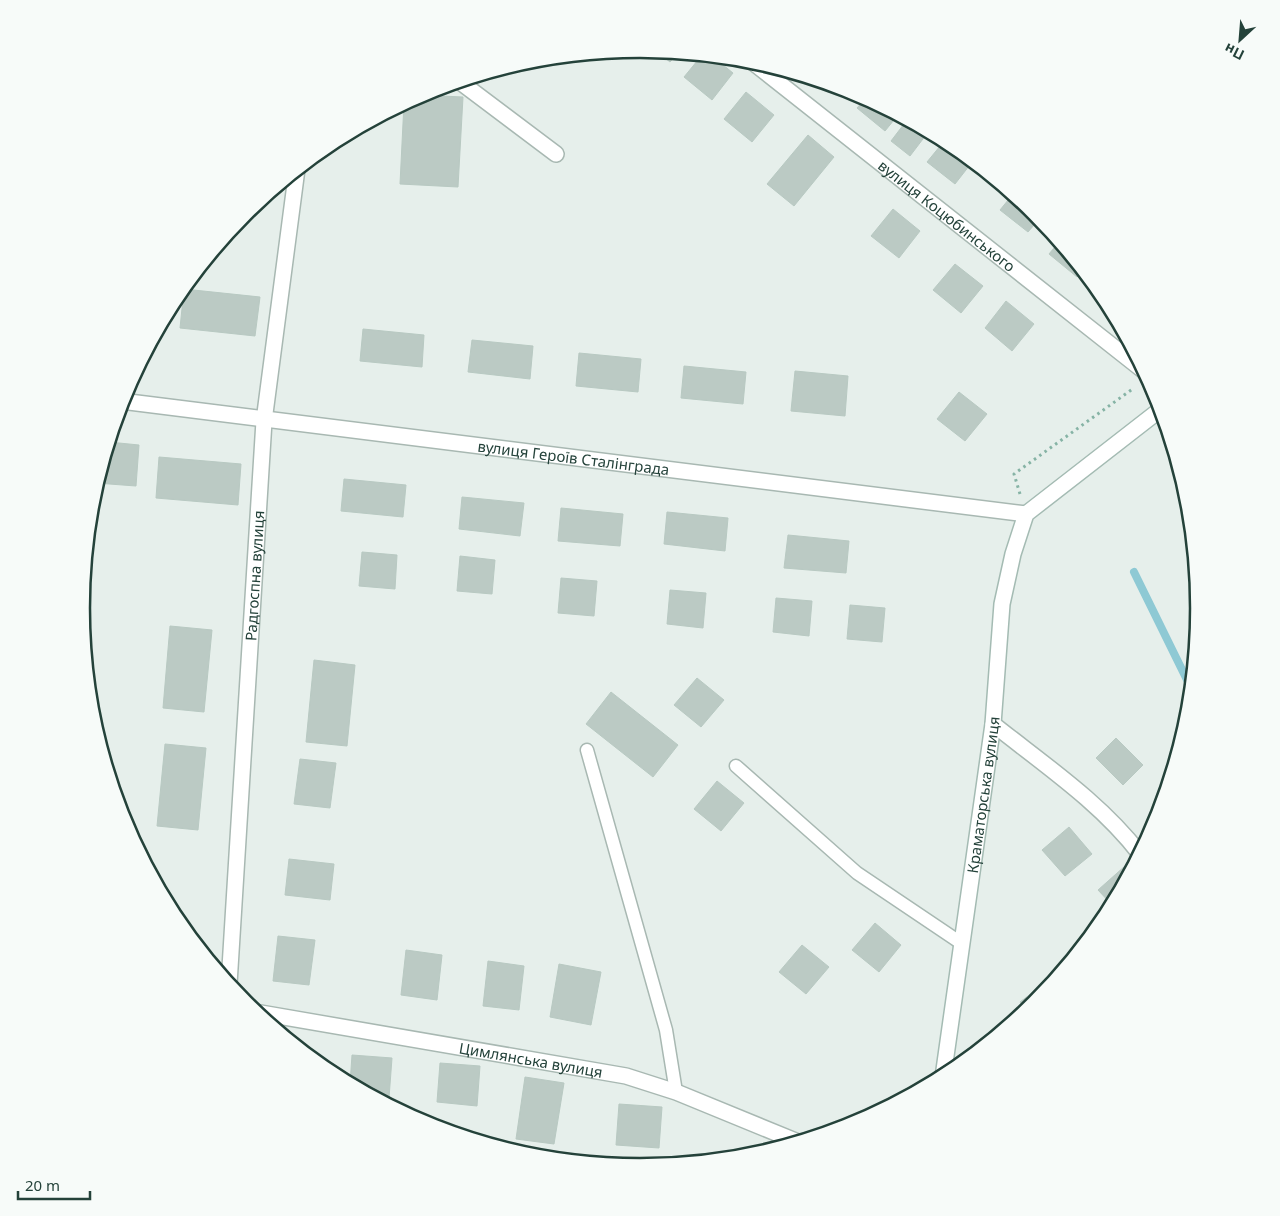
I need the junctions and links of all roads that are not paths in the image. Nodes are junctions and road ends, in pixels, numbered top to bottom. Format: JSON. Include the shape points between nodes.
{"nodes":[{"id":1,"x":765,"y":72,"type":"edge"},
{"id":2,"x":466,"y":86,"type":"edge"},
{"id":3,"x":556,"y":154,"type":"dead end"},
{"id":4,"x":296,"y":179,"type":"edge"},
{"id":5,"x":1138,"y":374,"type":"edge"},
{"id":6,"x":129,"y":403,"type":"edge"},
{"id":7,"x":1155,"y":414,"type":"edge"},
{"id":8,"x":264,"y":421,"type":"junction"},
{"id":9,"x":1026,"y":514,"type":"junction"},
{"id":10,"x":992,"y":724,"type":"junction"},
{"id":11,"x":587,"y":750,"type":"dead end"},
{"id":12,"x":736,"y":766,"type":"dead end"},
{"id":13,"x":1135,"y":848,"type":"edge"},
{"id":14,"x":961,"y":943,"type":"junction"},
{"id":15,"x":230,"y":975,"type":"edge"},
{"id":16,"x":269,"y":1014,"type":"edge"},
{"id":17,"x":944,"y":1067,"type":"edge"},
{"id":18,"x":676,"y":1092,"type":"junction"},
{"id":19,"x":788,"y":1138,"type":"edge"}],
"edges":[{"from":1,"to":5,"type":"street","name":"вулиця Коцюбинського"},
{"from":2,"to":3,"type":"street"},
{"from":4,"to":8,"type":"street","name":"Радгоспна вулиця"},
{"from":6,"to":8,"type":"street","name":"вулиця Героїв Сталінграда"},
{"from":7,"to":9,"type":"street"},
{"from":8,"to":9,"type":"street","name":"вулиця Героїв Сталінграда"},
{"from":8,"to":15,"type":"street","name":"Радгоспна вулиця"},
{"from":9,"to":10,"type":"street","name":"Краматорська вулиця","via":[[1002,604]]},
{"from":10,"to":13,"type":"street","via":[[1079,793]]},
{"from":10,"to":14,"type":"street","name":"Краматорська вулиця"},
{"from":11,"to":18,"type":"lane","via":[[666,1030]]},
{"from":12,"to":14,"type":"lane","via":[[857,873]]},
{"from":14,"to":17,"type":"street","name":"Краматорська вулиця"},
{"from":16,"to":18,"type":"street","name":"Цимлянська вулиця","via":[[626,1076]]},
{"from":18,"to":19,"type":"street","name":"Цимлянська вулиця"}]}
